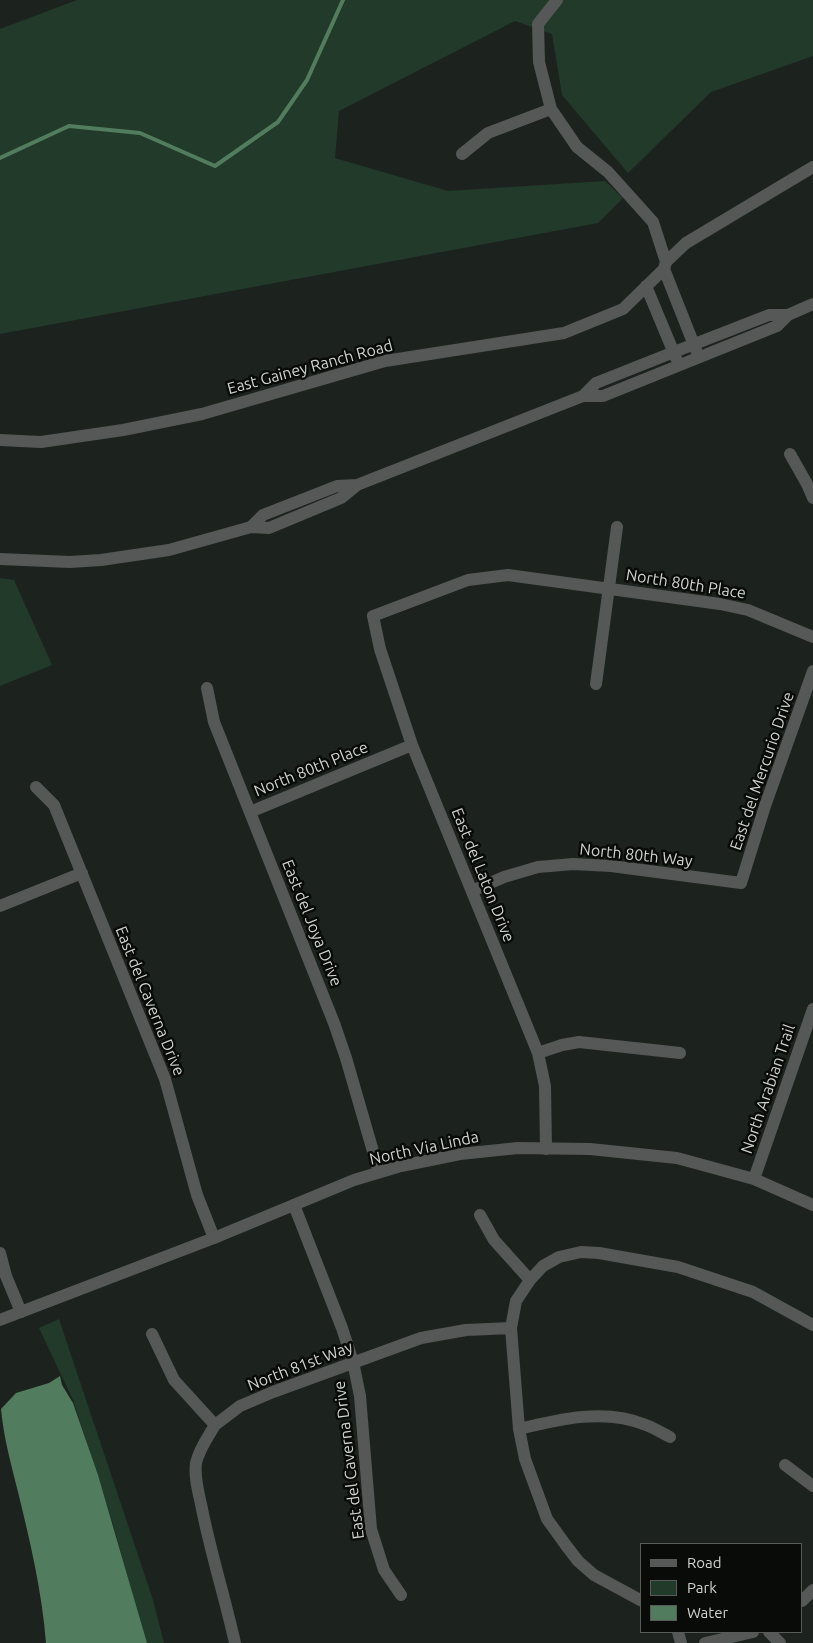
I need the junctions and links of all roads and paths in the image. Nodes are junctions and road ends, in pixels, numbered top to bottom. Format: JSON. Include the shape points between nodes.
{"nodes":[{"id":1,"x":557,"y":0,"type":"edge"},
{"id":2,"x":552,"y":109,"type":"junction"},
{"id":3,"x":462,"y":154,"type":"dead end"},
{"id":4,"x":813,"y":167,"type":"edge"},
{"id":5,"x":665,"y":265,"type":"junction"},
{"id":6,"x":646,"y":286,"type":"junction"},
{"id":7,"x":813,"y":304,"type":"edge"},
{"id":8,"x":788,"y":315,"type":"junction"},
{"id":9,"x":693,"y":344,"type":"junction"},
{"id":10,"x":674,"y":352,"type":"junction"},
{"id":11,"x":699,"y":357,"type":"junction"},
{"id":12,"x":679,"y":365,"type":"junction"},
{"id":13,"x":583,"y":396,"type":"junction"},
{"id":14,"x":0,"y":440,"type":"edge"},
{"id":15,"x":790,"y":454,"type":"dead end"},
{"id":16,"x":813,"y":498,"type":"edge"},
{"id":17,"x":617,"y":527,"type":"dead end"},
{"id":18,"x":0,"y":559,"type":"edge"},
{"id":19,"x":608,"y":588,"type":"junction"},
{"id":20,"x":373,"y":616,"type":"joint"},
{"id":21,"x":813,"y":637,"type":"edge"},
{"id":22,"x":813,"y":671,"type":"edge"},
{"id":23,"x":596,"y":684,"type":"dead end"},
{"id":24,"x":207,"y":688,"type":"dead end"},
{"id":25,"x":412,"y":745,"type":"junction"},
{"id":26,"x":36,"y":787,"type":"dead end"},
{"id":27,"x":250,"y":812,"type":"junction"},
{"id":28,"x":82,"y":873,"type":"junction"},
{"id":29,"x":741,"y":883,"type":"joint"},
{"id":30,"x":472,"y":891,"type":"junction"},
{"id":31,"x":0,"y":906,"type":"edge"},
{"id":32,"x":813,"y":1009,"type":"edge"},
{"id":33,"x":680,"y":1053,"type":"dead end"},
{"id":34,"x":538,"y":1054,"type":"junction"},
{"id":35,"x":546,"y":1149,"type":"junction"},
{"id":36,"x":379,"y":1172,"type":"junction"},
{"id":37,"x":754,"y":1180,"type":"junction"},
{"id":38,"x":294,"y":1205,"type":"junction"},
{"id":39,"x":813,"y":1205,"type":"edge"},
{"id":40,"x":480,"y":1215,"type":"dead end"},
{"id":41,"x":214,"y":1238,"type":"junction"},
{"id":42,"x":0,"y":1253,"type":"edge"},
{"id":43,"x":530,"y":1280,"type":"junction"},
{"id":44,"x":21,"y":1312,"type":"junction"},
{"id":45,"x":0,"y":1320,"type":"edge"},
{"id":46,"x":813,"y":1325,"type":"edge"},
{"id":47,"x":511,"y":1328,"type":"junction"},
{"id":48,"x":152,"y":1334,"type":"dead end"},
{"id":49,"x":353,"y":1362,"type":"junction"},
{"id":50,"x":215,"y":1425,"type":"junction"},
{"id":51,"x":519,"y":1428,"type":"junction"},
{"id":52,"x":670,"y":1437,"type":"dead end"},
{"id":53,"x":785,"y":1465,"type":"dead end"},
{"id":54,"x":813,"y":1486,"type":"edge"},
{"id":55,"x":813,"y":1590,"type":"edge"},
{"id":56,"x":401,"y":1595,"type":"dead end"},
{"id":57,"x":640,"y":1600,"type":"edge"},
{"id":58,"x":803,"y":1600,"type":"edge"},
{"id":59,"x":749,"y":1633,"type":"edge"},
{"id":60,"x":770,"y":1633,"type":"edge"},
{"id":61,"x":235,"y":1643,"type":"edge"},
{"id":62,"x":704,"y":1643,"type":"edge"},
{"id":63,"x":780,"y":1643,"type":"edge"}],
"edges":[{"from":1,"to":2,"type":"street","via":[[538,24],[539,62]]},
{"from":2,"to":3,"type":"street","via":[[488,133]]},
{"from":2,"to":5,"type":"street","via":[[577,147],[608,172],[654,222]]},
{"from":4,"to":5,"type":"street","name":"East Gainey Ranch Road","via":[[686,243]]},
{"from":5,"to":6,"type":"street","name":"East Gainey Ranch Road"},
{"from":5,"to":9,"type":"street"},
{"from":6,"to":10,"type":"street"},
{"from":6,"to":14,"type":"street","name":"East Gainey Ranch Road","via":[[623,309],[564,333],[385,361],[202,414],[123,430],[41,442]]},
{"from":7,"to":8,"type":"street"},
{"from":8,"to":9,"type":"street","via":[[769,314]]},
{"from":8,"to":11,"type":"street","via":[[777,326]]},
{"from":9,"to":10,"type":"street"},
{"from":9,"to":11,"type":"street"},
{"from":10,"to":12,"type":"street"},
{"from":10,"to":13,"type":"street","via":[[596,383]]},
{"from":11,"to":12,"type":"street"},
{"from":12,"to":13,"type":"street","via":[[603,396]]},
{"from":13,"to":18,"type":"street","via":[[357,485],[341,498],[269,528],[251,527],[169,550],[110,559],[70,562]]},
{"from":15,"to":16,"type":"street"},
{"from":17,"to":19,"type":"street","name":"North 80th Place"},
{"from":19,"to":20,"type":"street","name":"North 80th Place","via":[[508,575],[490,576],[468,580]]},
{"from":19,"to":21,"type":"street","name":"North 80th Place","via":[[748,610]]},
{"from":19,"to":23,"type":"street","name":"North 80th Place"},
{"from":20,"to":25,"type":"street","name":"East del Laton Drive","via":[[380,649]]},
{"from":22,"to":29,"type":"street","name":"East del Mercurio Drive"},
{"from":24,"to":27,"type":"street","name":"East del Joya Drive","via":[[214,722]]},
{"from":25,"to":27,"type":"street","name":"North 80th Place"},
{"from":25,"to":30,"type":"street","name":"East del Laton Drive"},
{"from":26,"to":28,"type":"street","name":"East del Caverna Drive","via":[[54,805]]},
{"from":27,"to":36,"type":"street","name":"East del Joya Drive","via":[[334,1023]]},
{"from":28,"to":31,"type":"street"},
{"from":28,"to":41,"type":"street","name":"East del Caverna Drive","via":[[165,1079],[197,1195]]},
{"from":29,"to":30,"type":"street","name":"North 80th Way","via":[[572,864],[538,867]]},
{"from":30,"to":34,"type":"street","name":"East del Laton Drive"},
{"from":32,"to":37,"type":"street","name":"North Arabian Trail"},
{"from":33,"to":34,"type":"street","via":[[579,1042]]},
{"from":34,"to":35,"type":"street","name":"East del Laton Drive","via":[[545,1086]]},
{"from":35,"to":36,"type":"street","name":"North Via Linda","via":[[518,1148],[460,1154]]},
{"from":35,"to":37,"type":"street","name":"North Via Linda","via":[[590,1149],[677,1158]]},
{"from":36,"to":38,"type":"street","name":"North Via Linda"},
{"from":37,"to":39,"type":"street","name":"North Via Linda"},
{"from":38,"to":41,"type":"street","name":"North Via Linda"},
{"from":38,"to":49,"type":"street","name":"East del Caverna Drive"},
{"from":40,"to":43,"type":"street","via":[[494,1240]]},
{"from":41,"to":44,"type":"street","name":"North Via Linda"},
{"from":42,"to":44,"type":"street"},
{"from":43,"to":46,"type":"street","via":[[543,1266],[559,1257],[581,1252],[599,1253],[678,1267],[753,1292]]},
{"from":43,"to":47,"type":"street","via":[[516,1301]]},
{"from":44,"to":45,"type":"street","name":"North Via Linda"},
{"from":47,"to":49,"type":"street","name":"North 81st Way","via":[[466,1330],[421,1338]]},
{"from":47,"to":51,"type":"street"},
{"from":48,"to":50,"type":"street","via":[[174,1380]]},
{"from":49,"to":50,"type":"street","name":"North 81st Way","via":[[240,1406]]},
{"from":49,"to":56,"type":"street","name":"East del Caverna Drive","via":[[361,1405],[371,1529],[384,1570]]},
{"from":50,"to":61,"type":"street","via":[[196,1463],[197,1484]]},
{"from":51,"to":52,"type":"street","via":[[564,1418],[612,1416],[645,1424]]},
{"from":51,"to":57,"type":"street","via":[[536,1491],[547,1519],[564,1544],[594,1574]]},
{"from":53,"to":54,"type":"street"},
{"from":55,"to":58,"type":"street"},
{"from":59,"to":62,"type":"street"},
{"from":60,"to":63,"type":"street"}]}
